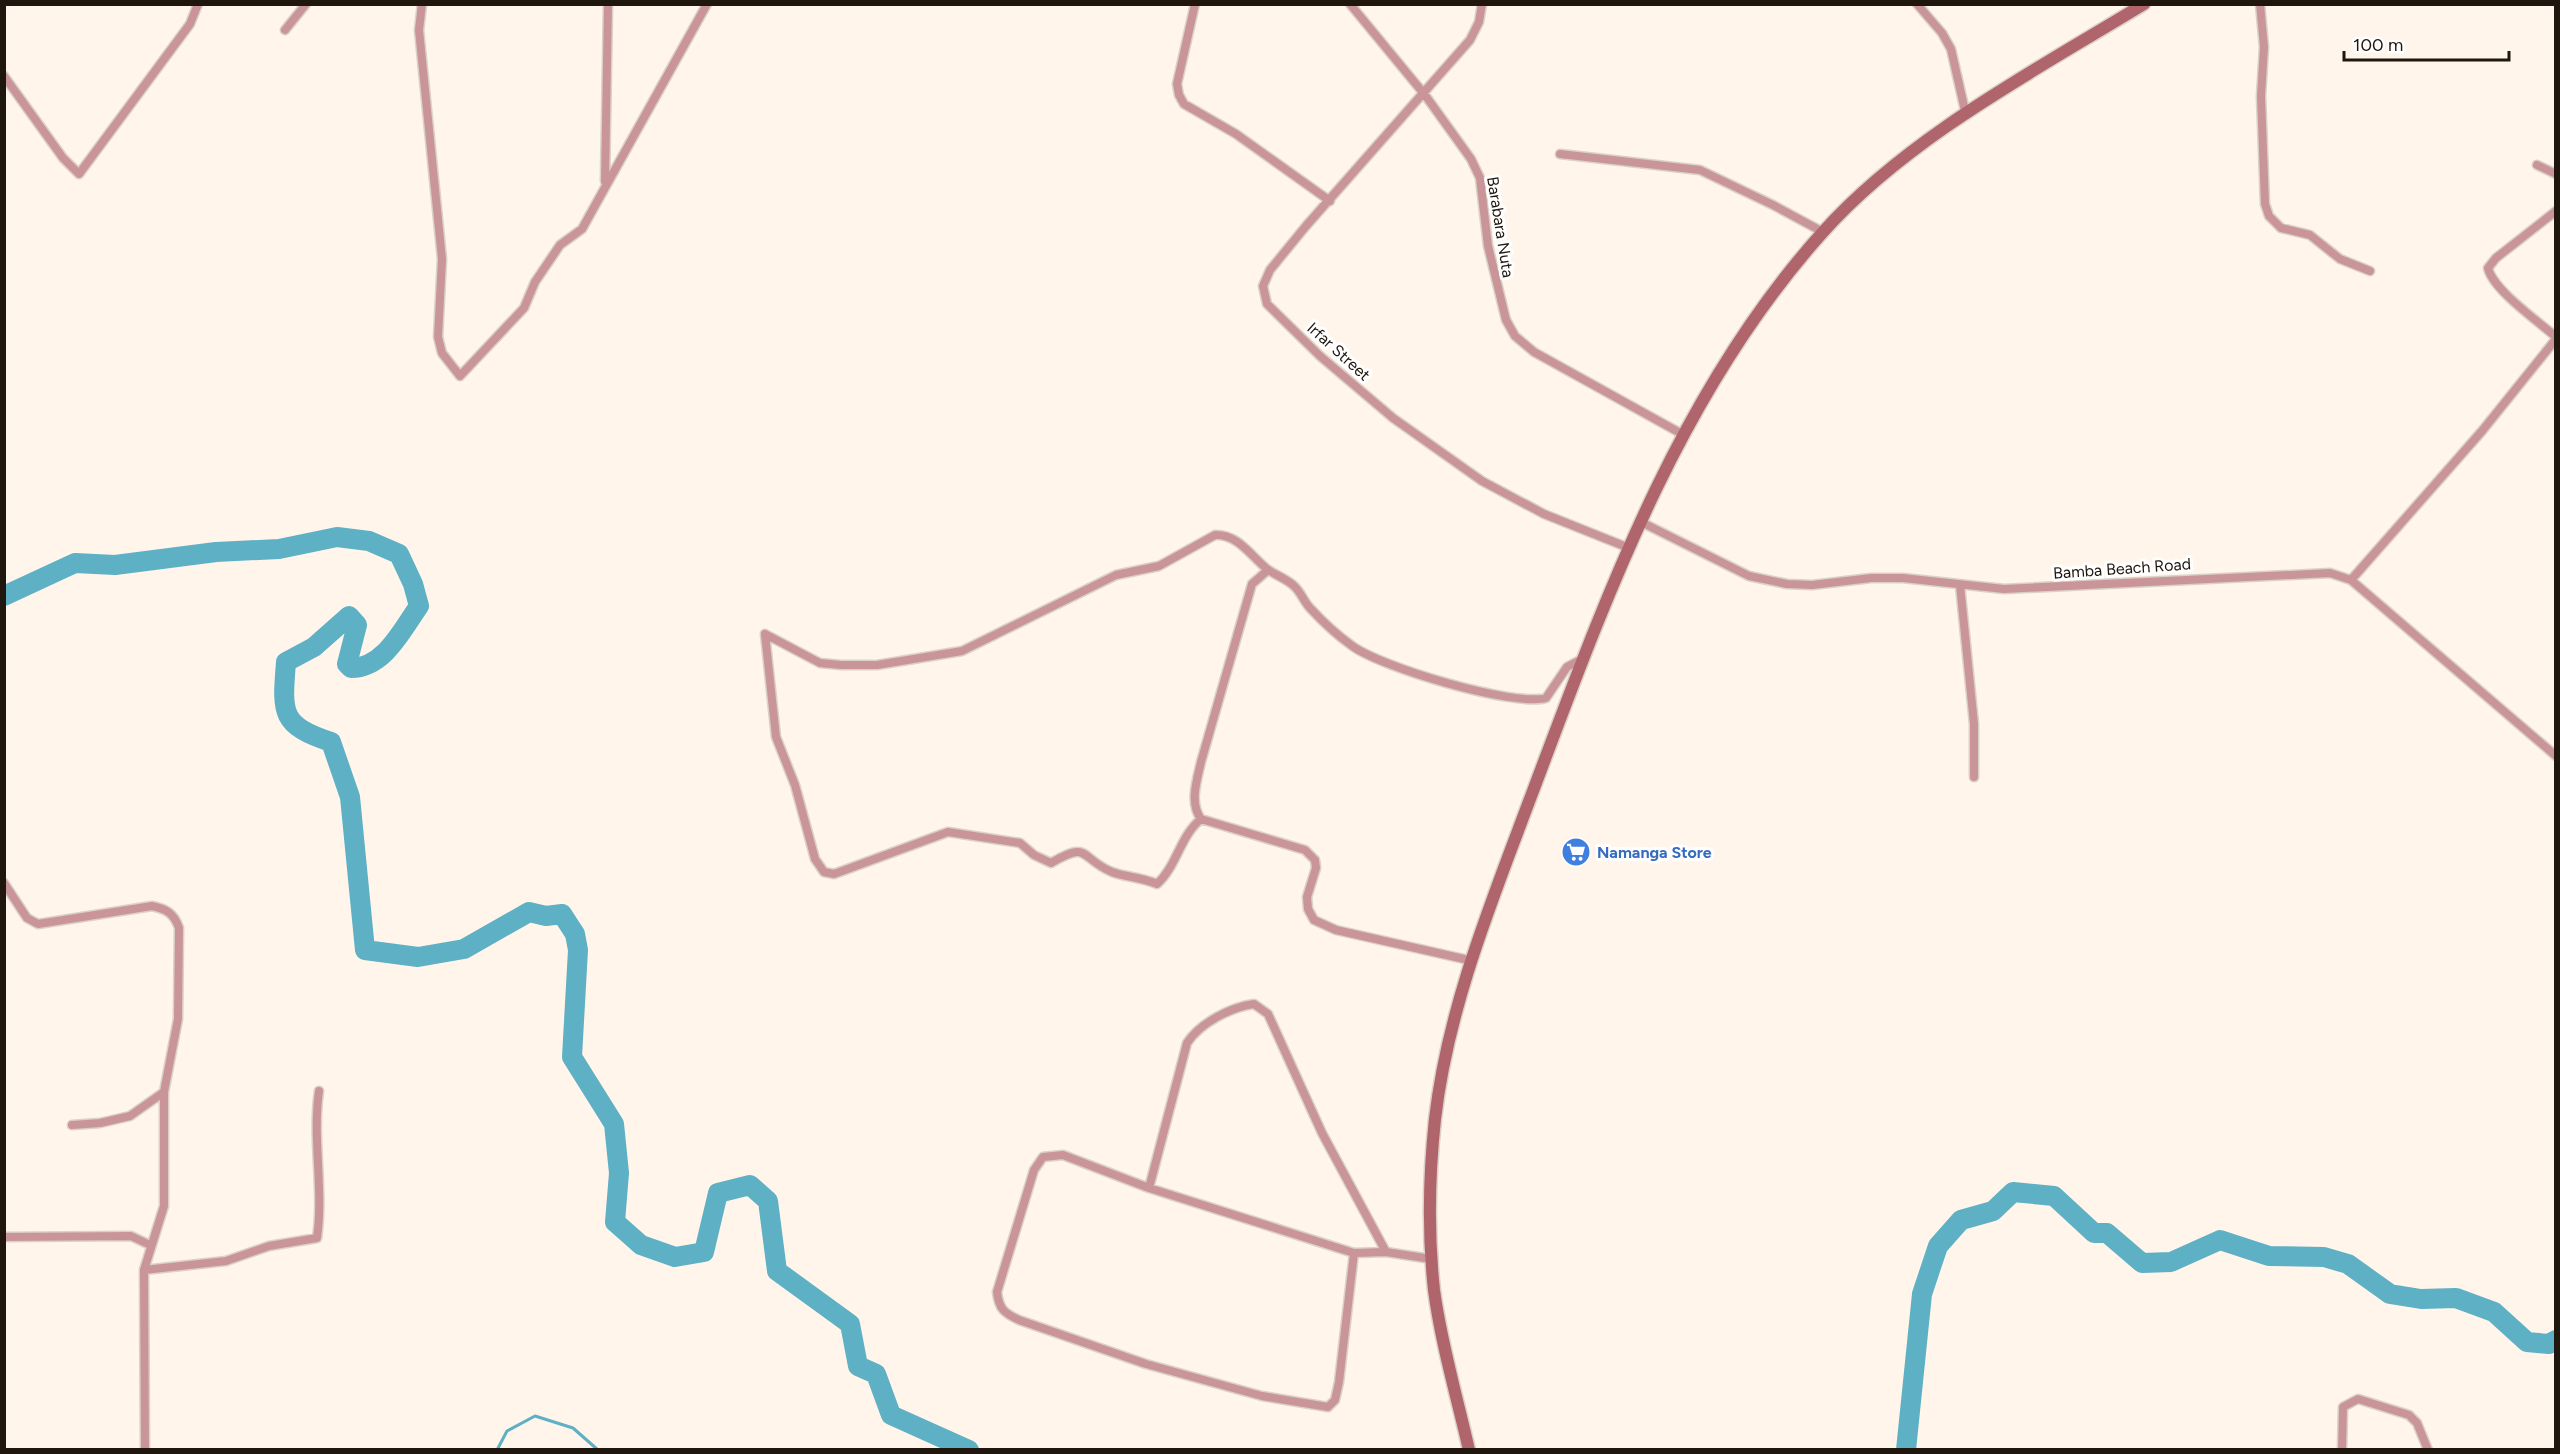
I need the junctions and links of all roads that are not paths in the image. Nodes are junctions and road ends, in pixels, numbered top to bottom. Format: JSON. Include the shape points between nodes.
{"nodes":[{"id":1,"x":198,"y":4,"type":"edge"},
{"id":2,"x":306,"y":4,"type":"edge"},
{"id":3,"x":422,"y":4,"type":"edge"},
{"id":4,"x":608,"y":4,"type":"edge"},
{"id":5,"x":707,"y":4,"type":"edge"},
{"id":6,"x":1195,"y":4,"type":"edge"},
{"id":7,"x":1350,"y":4,"type":"edge"},
{"id":8,"x":1482,"y":4,"type":"edge"},
{"id":9,"x":1917,"y":4,"type":"edge"},
{"id":10,"x":2144,"y":4,"type":"edge"},
{"id":11,"x":2260,"y":4,"type":"edge"},
{"id":12,"x":285,"y":30,"type":"dead end"},
{"id":13,"x":4,"y":76,"type":"edge"},
{"id":14,"x":1425,"y":94,"type":"junction"},
{"id":15,"x":1966,"y":115,"type":"junction"},
{"id":16,"x":1560,"y":154,"type":"dead end"},
{"id":17,"x":2537,"y":165,"type":"dead end"},
{"id":18,"x":2556,"y":174,"type":"edge"},
{"id":19,"x":605,"y":184,"type":"junction"},
{"id":20,"x":1330,"y":201,"type":"junction"},
{"id":21,"x":2556,"y":211,"type":"edge"},
{"id":22,"x":1823,"y":232,"type":"junction"},
{"id":23,"x":2370,"y":271,"type":"dead end"},
{"id":24,"x":2556,"y":338,"type":"edge"},
{"id":25,"x":1682,"y":434,"type":"junction"},
{"id":26,"x":1639,"y":520,"type":"junction"},
{"id":27,"x":1629,"y":548,"type":"junction"},
{"id":28,"x":1268,"y":570,"type":"junction"},
{"id":29,"x":2350,"y":580,"type":"junction"},
{"id":30,"x":1960,"y":585,"type":"junction"},
{"id":31,"x":1582,"y":659,"type":"junction"},
{"id":32,"x":2556,"y":756,"type":"edge"},
{"id":33,"x":1974,"y":777,"type":"dead end"},
{"id":34,"x":1201,"y":819,"type":"junction"},
{"id":35,"x":4,"y":883,"type":"edge"},
{"id":36,"x":1473,"y":962,"type":"junction"},
{"id":37,"x":319,"y":1091,"type":"dead end"},
{"id":38,"x":164,"y":1092,"type":"junction"},
{"id":39,"x":72,"y":1125,"type":"dead end"},
{"id":40,"x":1149,"y":1188,"type":"junction"},
{"id":41,"x":4,"y":1237,"type":"edge"},
{"id":42,"x":150,"y":1245,"type":"junction"},
{"id":43,"x":1386,"y":1252,"type":"junction"},
{"id":44,"x":1354,"y":1253,"type":"junction"},
{"id":45,"x":1431,"y":1258,"type":"junction"},
{"id":46,"x":144,"y":1270,"type":"junction"},
{"id":47,"x":145,"y":1449,"type":"edge"},
{"id":48,"x":1469,"y":1449,"type":"edge"},
{"id":49,"x":2342,"y":1449,"type":"edge"},
{"id":50,"x":2428,"y":1449,"type":"edge"}],
"edges":[{"from":1,"to":13,"type":"street","via":[[190,24],[79,174]]},
{"from":2,"to":12,"type":"street"},
{"from":3,"to":19,"type":"street","via":[[419,30],[442,259],[438,337],[442,353],[460,375],[524,308],[535,282],[560,245],[582,229]]},
{"from":4,"to":19,"type":"street"},
{"from":5,"to":19,"type":"street"},
{"from":6,"to":20,"type":"street","via":[[1177,84],[1184,104],[1236,134]]},
{"from":7,"to":14,"type":"street","name":"Barabara Nuta"},
{"from":8,"to":14,"type":"street","name":"Irfar Street","via":[[1470,40]]},
{"from":9,"to":15,"type":"street","via":[[1951,49]]},
{"from":10,"to":15,"type":"main road"},
{"from":11,"to":23,"type":"street","via":[[2265,204],[2269,216],[2281,228],[2310,235],[2340,259]]},
{"from":14,"to":20,"type":"street","name":"Irfar Street"},
{"from":14,"to":25,"type":"street","name":"Barabara Nuta","via":[[1480,178],[1496,291],[1515,336],[1534,352]]},
{"from":15,"to":22,"type":"main road","via":[[1902,160],[1851,202]]},
{"from":16,"to":22,"type":"street","via":[[1700,170]]},
{"from":17,"to":18,"type":"street"},
{"from":20,"to":27,"type":"street","name":"Irfar Street","via":[[1270,270],[1263,286],[1267,304],[1320,356],[1393,418],[1482,481],[1544,514]]},
{"from":21,"to":24,"type":"street","via":[[2488,268],[2511,298]]},
{"from":22,"to":25,"type":"main road","via":[[1755,318]]},
{"from":24,"to":29,"type":"street","via":[[2482,431]]},
{"from":25,"to":26,"type":"main road"},
{"from":26,"to":27,"type":"main road"},
{"from":26,"to":30,"type":"street","name":"Bamba Beach Road","via":[[1749,576],[1787,584],[1871,578]]},
{"from":27,"to":31,"type":"main road"},
{"from":28,"to":31,"type":"street","via":[[1294,586],[1309,608],[1352,646],[1382,662],[1497,697],[1537,701],[1546,698],[1567,667]]},
{"from":28,"to":34,"type":"street","via":[[1252,584],[1201,762],[1195,811]]},
{"from":28,"to":34,"type":"street","via":[[1237,541],[1215,535],[1159,566],[1116,575],[963,651],[877,665],[820,663],[765,634],[776,737],[824,873],[834,874],[948,832],[1020,843],[1051,863],[1079,850],[1112,872],[1139,876],[1156,884],[1166,876],[1189,829]]},
{"from":29,"to":30,"type":"street","name":"Bamba Beach Road","via":[[2330,573],[2037,588]]},
{"from":29,"to":32,"type":"street","name":"Bamba Beach Road"},
{"from":30,"to":33,"type":"street","via":[[1974,724]]},
{"from":31,"to":36,"type":"main road","via":[[1492,900]]},
{"from":34,"to":36,"type":"street","via":[[1305,850],[1316,860],[1307,897],[1314,920],[1336,930]]},
{"from":35,"to":38,"type":"street","via":[[27,918],[38,924],[152,906],[164,908],[175,917],[179,928],[178,1018]]},
{"from":36,"to":45,"type":"main road","via":[[1447,1044],[1435,1121]]},
{"from":37,"to":46,"type":"street","via":[[315,1116],[317,1238],[269,1246],[226,1261]]},
{"from":38,"to":39,"type":"street","via":[[130,1116]]},
{"from":38,"to":42,"type":"street","via":[[164,1206]]},
{"from":40,"to":43,"type":"street","via":[[1187,1043],[1202,1026],[1254,1004],[1268,1014],[1322,1133]]},
{"from":40,"to":44,"type":"street"},
{"from":40,"to":44,"type":"street","via":[[1063,1155],[1043,1157],[1034,1170],[997,1292],[1004,1313],[1146,1364],[1262,1396],[1328,1407],[1335,1400],[1339,1382]]},
{"from":41,"to":42,"type":"street","via":[[131,1236]]},
{"from":42,"to":46,"type":"street"},
{"from":43,"to":44,"type":"street"},
{"from":43,"to":45,"type":"street"},
{"from":45,"to":48,"type":"main road","via":[[1435,1296]]},
{"from":46,"to":47,"type":"street"},
{"from":49,"to":50,"type":"street","via":[[2343,1407],[2358,1399],[2409,1415]]}]}
